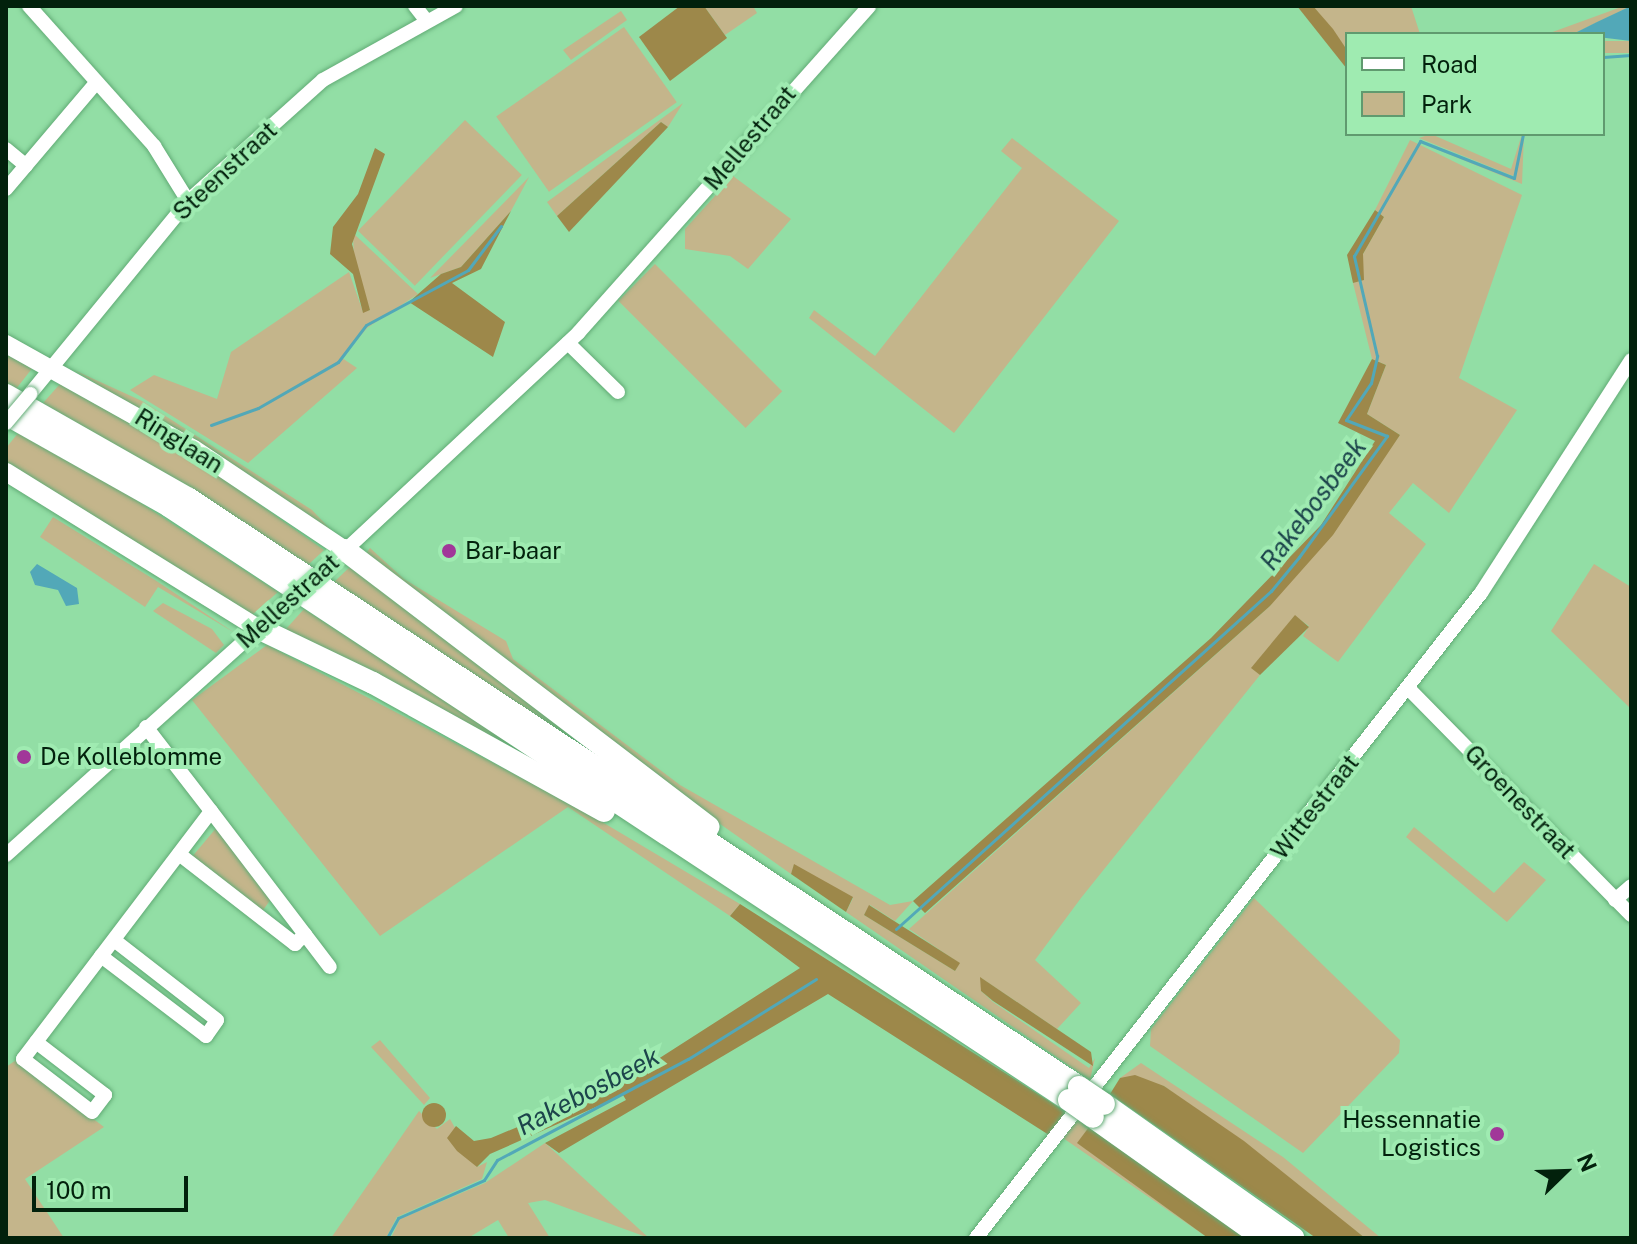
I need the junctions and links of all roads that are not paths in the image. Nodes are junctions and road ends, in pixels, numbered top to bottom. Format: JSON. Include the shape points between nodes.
{"nodes":[{"id":1,"x":29,"y":6,"type":"edge"},
{"id":2,"x":415,"y":6,"type":"edge"},
{"id":3,"x":456,"y":6,"type":"edge"},
{"id":4,"x":869,"y":6,"type":"edge"},
{"id":5,"x":426,"y":20,"type":"junction"},
{"id":6,"x":95,"y":84,"type":"junction"},
{"id":7,"x":6,"y":149,"type":"edge"},
{"id":8,"x":26,"y":166,"type":"junction"},
{"id":9,"x":6,"y":189,"type":"edge"},
{"id":10,"x":188,"y":201,"type":"junction"},
{"id":11,"x":568,"y":343,"type":"junction"},
{"id":12,"x":6,"y":344,"type":"edge"},
{"id":13,"x":1631,"y":360,"type":"edge"},
{"id":14,"x":54,"y":367,"type":"junction"},
{"id":15,"x":618,"y":392,"type":"dead end"},
{"id":16,"x":6,"y":395,"type":"edge"},
{"id":17,"x":6,"y":414,"type":"edge"},
{"id":18,"x":6,"y":423,"type":"edge"},
{"id":19,"x":6,"y":472,"type":"edge"},
{"id":20,"x":345,"y":550,"type":"junction"},
{"id":21,"x":258,"y":628,"type":"junction"},
{"id":22,"x":1409,"y":689,"type":"junction"},
{"id":23,"x":146,"y":727,"type":"junction"},
{"id":24,"x":211,"y":811,"type":"junction"},
{"id":25,"x":179,"y":854,"type":"junction"},
{"id":26,"x":6,"y":855,"type":"edge"},
{"id":27,"x":744,"y":878,"type":"junction"},
{"id":28,"x":1631,"y":886,"type":"edge"},
{"id":29,"x":1615,"y":900,"type":"junction"},
{"id":30,"x":1631,"y":915,"type":"edge"},
{"id":31,"x":305,"y":934,"type":"junction"},
{"id":32,"x":114,"y":940,"type":"junction"},
{"id":33,"x":101,"y":956,"type":"junction"},
{"id":34,"x":330,"y":967,"type":"dead end"},
{"id":35,"x":36,"y":1042,"type":"junction"},
{"id":36,"x":1099,"y":1110,"type":"junction"},
{"id":37,"x":976,"y":1238,"type":"edge"},
{"id":38,"x":1263,"y":1238,"type":"edge"},
{"id":39,"x":1293,"y":1238,"type":"edge"}],
"edges":[{"from":1,"to":6,"type":"street"},
{"from":2,"to":5,"type":"street"},
{"from":3,"to":5,"type":"street","name":"Steenstraat"},
{"from":4,"to":11,"type":"street","name":"Mellestraat"},
{"from":5,"to":10,"type":"street","name":"Steenstraat","via":[[323,80]]},
{"from":6,"to":8,"type":"street"},
{"from":6,"to":10,"type":"street","via":[[154,146]]},
{"from":7,"to":8,"type":"street"},
{"from":8,"to":9,"type":"street"},
{"from":10,"to":14,"type":"street","name":"Steenstraat"},
{"from":11,"to":15,"type":"street"},
{"from":11,"to":20,"type":"street","name":"Mellestraat"},
{"from":12,"to":14,"type":"main road","name":"Ringlaan"},
{"from":13,"to":22,"type":"street","name":"Wittestraat","via":[[1540,509]]},
{"from":14,"to":18,"type":"street","name":"Steenstraat","bridge":true},
{"from":14,"to":20,"type":"main road","name":"Ringlaan"},
{"from":16,"to":27,"type":"highway","via":[[189,499]]},
{"from":17,"to":27,"type":"highway","via":[[169,506]]},
{"from":19,"to":21,"type":"main road"},
{"from":20,"to":21,"type":"street","name":"Mellestraat","bridge":true},
{"from":20,"to":27,"type":"highway","via":[[715,832]]},
{"from":21,"to":23,"type":"street","name":"Mellestraat"},
{"from":21,"to":27,"type":"highway"},
{"from":22,"to":29,"type":"street","name":"Groenestraat"},
{"from":22,"to":37,"type":"street","name":"Wittestraat"},
{"from":23,"to":24,"type":"street"},
{"from":23,"to":26,"type":"street","name":"Mellestraat"},
{"from":24,"to":25,"type":"street"},
{"from":24,"to":31,"type":"street"},
{"from":25,"to":31,"type":"street","via":[[295,944]]},
{"from":25,"to":32,"type":"street"},
{"from":27,"to":36,"type":"highway","bridge":true},
{"from":28,"to":29,"type":"street"},
{"from":29,"to":30,"type":"street","name":"Groenestraat"},
{"from":31,"to":34,"type":"street"},
{"from":32,"to":33,"type":"street"},
{"from":32,"to":33,"type":"street","via":[[217,1020],[206,1036]]},
{"from":33,"to":35,"type":"street"},
{"from":35,"to":35,"type":"street","via":[[105,1095],[92,1112],[23,1059]]},
{"from":36,"to":38,"type":"highway"},
{"from":36,"to":39,"type":"highway"}]}
